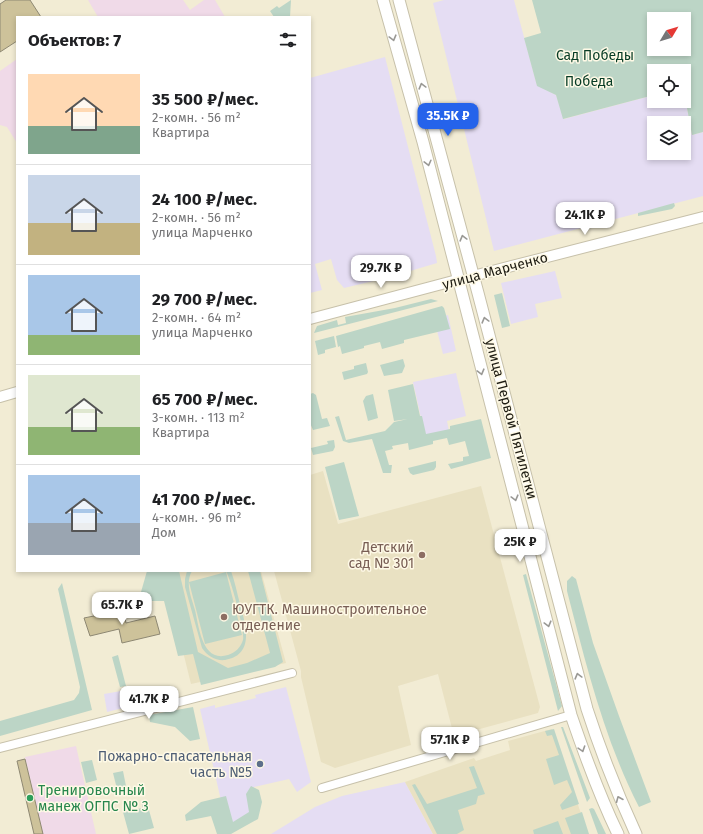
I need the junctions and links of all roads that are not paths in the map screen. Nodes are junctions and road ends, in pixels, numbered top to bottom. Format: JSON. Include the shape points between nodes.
{"nodes":[{"id":1,"x":383,"y":0,"type":"edge"},
{"id":2,"x":399,"y":0,"type":"edge"},
{"id":3,"x":703,"y":217,"type":"edge"},
{"id":4,"x":473,"y":276,"type":"junction"},
{"id":5,"x":457,"y":280,"type":"junction"},
{"id":6,"x":311,"y":319,"type":"edge"},
{"id":7,"x":16,"y":392,"type":"edge"},
{"id":8,"x":0,"y":397,"type":"edge"},
{"id":9,"x":292,"y":673,"type":"dead end"},
{"id":10,"x":571,"y":715,"type":"junction"},
{"id":11,"x":0,"y":748,"type":"edge"},
{"id":12,"x":322,"y":788,"type":"dead end"},
{"id":13,"x":618,"y":834,"type":"edge"},
{"id":14,"x":636,"y":834,"type":"edge"}],
"edges":[{"from":1,"to":5,"type":"main road","name":"улица Первой Пятилетки","one_way":true},
{"from":4,"to":2,"type":"main road","name":"улица Первой Пятилетки","one_way":true},
{"from":3,"to":4,"type":"street","name":"улица Марченко"},
{"from":4,"to":5,"type":"main road","name":"улица Марченко"},
{"from":14,"to":4,"type":"main road","name":"улица Первой Пятилетки","one_way":true,"via":[[620,802],[587,709]]},
{"from":5,"to":6,"type":"street","name":"улица Марченко"},
{"from":5,"to":10,"type":"main road","name":"улица Первой Пятилетки","one_way":true},
{"from":7,"to":8,"type":"street"},
{"from":9,"to":11,"type":"street"},
{"from":10,"to":12,"type":"street"},
{"from":10,"to":13,"type":"main road","name":"улица Первой Пятилетки","one_way":true,"via":[[596,786]]}]}
